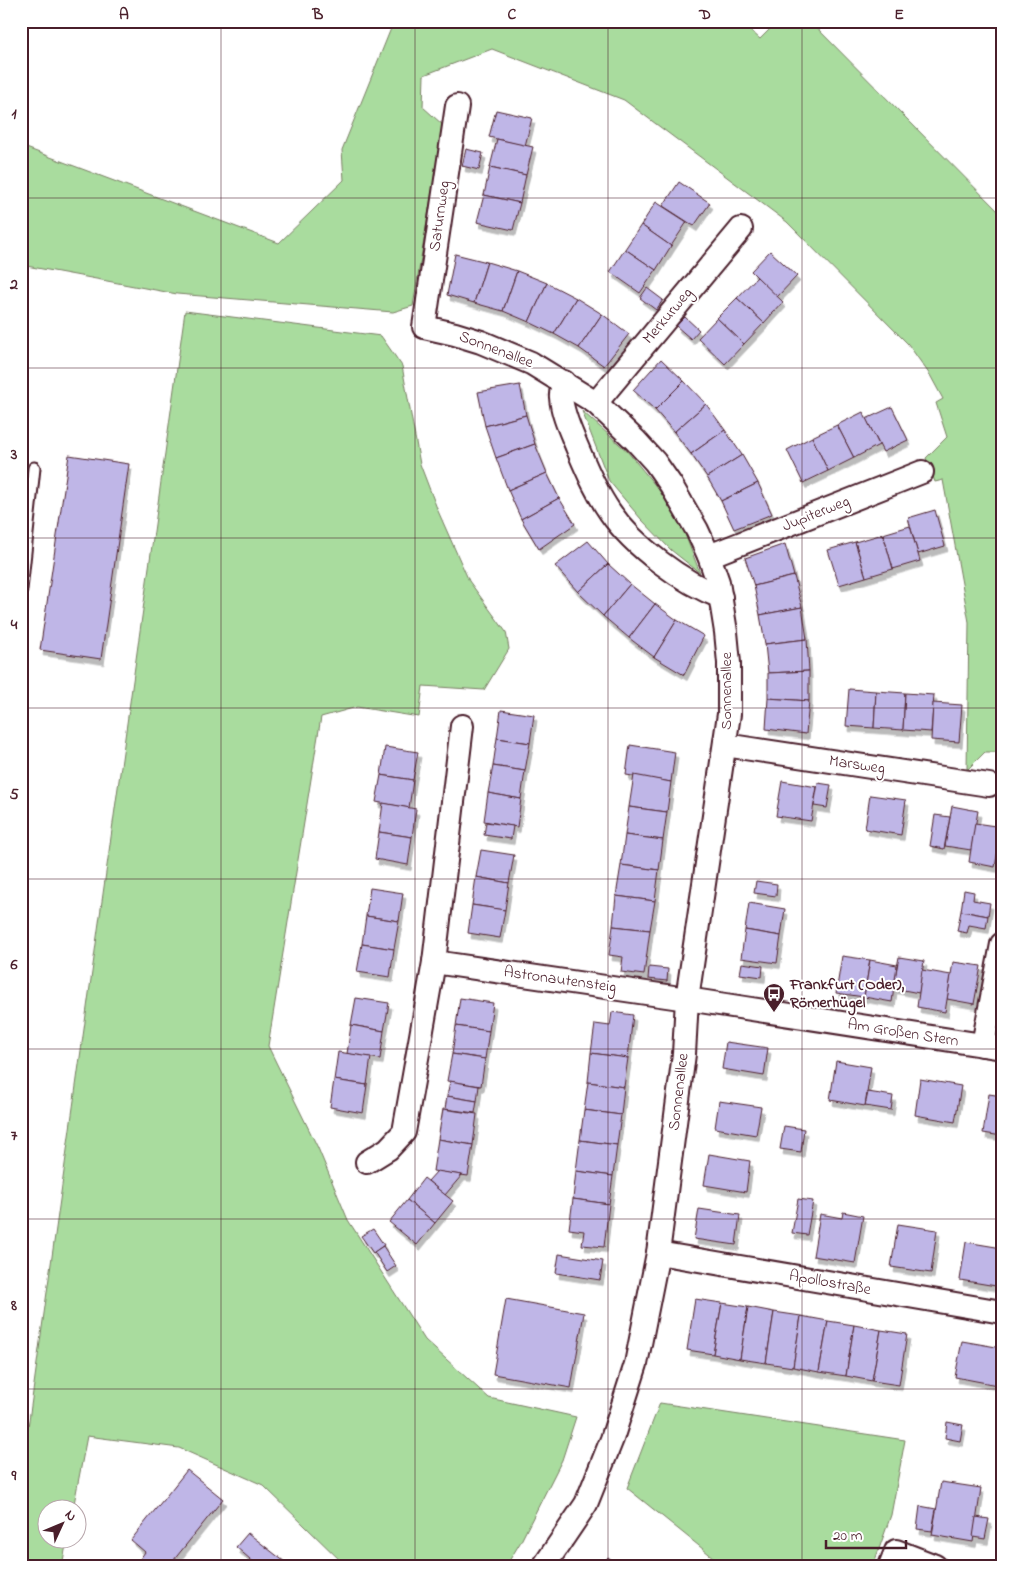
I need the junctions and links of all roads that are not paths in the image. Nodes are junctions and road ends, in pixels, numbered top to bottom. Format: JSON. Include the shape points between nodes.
{"nodes":[{"id":1,"x":457,"y":106,"type":"dead end"},
{"id":2,"x":741,"y":229,"type":"dead end"},
{"id":3,"x":424,"y":327,"type":"joint"},
{"id":4,"x":564,"y":382,"type":"junction"},
{"id":5,"x":596,"y":403,"type":"junction"},
{"id":6,"x":34,"y":468,"type":"dead end"},
{"id":7,"x":922,"y":472,"type":"dead end"},
{"id":8,"x":709,"y":556,"type":"junction"},
{"id":9,"x":21,"y":590,"type":"edge"},
{"id":10,"x":721,"y":597,"type":"junction"},
{"id":11,"x":462,"y":726,"type":"dead end"},
{"id":12,"x":725,"y":745,"type":"junction"},
{"id":13,"x":989,"y":785,"type":"dead end"},
{"id":14,"x":1002,"y":944,"type":"edge"},
{"id":15,"x":434,"y":962,"type":"junction"},
{"id":16,"x":687,"y":999,"type":"junction"},
{"id":17,"x":993,"y":1047,"type":"edge"},
{"id":18,"x":368,"y":1162,"type":"dead end"},
{"id":19,"x":658,"y":1253,"type":"junction"},
{"id":20,"x":1002,"y":1312,"type":"edge"},
{"id":21,"x":926,"y":1564,"type":"edge"},
{"id":22,"x":544,"y":1566,"type":"edge"},
{"id":23,"x":890,"y":1566,"type":"edge"}],
"edges":[{"from":1,"to":3,"type":"street","name":"Saturnweg"},
{"from":2,"to":5,"type":"street","name":"Merkurweg"},
{"from":3,"to":4,"type":"street","name":"Sonnenallee","via":[[504,351]]},
{"from":4,"to":5,"type":"street","name":"Sonnenallee"},
{"from":4,"to":10,"type":"street","via":[[560,395],[564,413],[591,479],[611,514],[675,574]]},
{"from":5,"to":8,"type":"street","name":"Sonnenallee","via":[[655,462],[682,503]]},
{"from":6,"to":9,"type":"lane"},
{"from":7,"to":8,"type":"street","name":"Jupiterweg"},
{"from":8,"to":10,"type":"street","name":"Sonnenallee"},
{"from":10,"to":12,"type":"street","name":"Sonnenallee","via":[[729,677]]},
{"from":11,"to":15,"type":"street"},
{"from":12,"to":13,"type":"street","name":"Marsweg"},
{"from":12,"to":16,"type":"street","name":"Sonnenallee"},
{"from":14,"to":17,"type":"street"},
{"from":15,"to":16,"type":"street","name":"Astronautensteig"},
{"from":15,"to":18,"type":"street","via":[[404,1132],[388,1149]]},
{"from":16,"to":17,"type":"street","name":"Am Großen Stern"},
{"from":16,"to":19,"type":"street","name":"Sonnenallee","via":[[684,1054]]},
{"from":19,"to":20,"type":"street","name":"Apollostraße"},
{"from":19,"to":22,"type":"street","name":"Sonnenallee","via":[[636,1364],[612,1438],[586,1504]]},
{"from":21,"to":23,"type":"street","via":[[896,1551]]}]}
